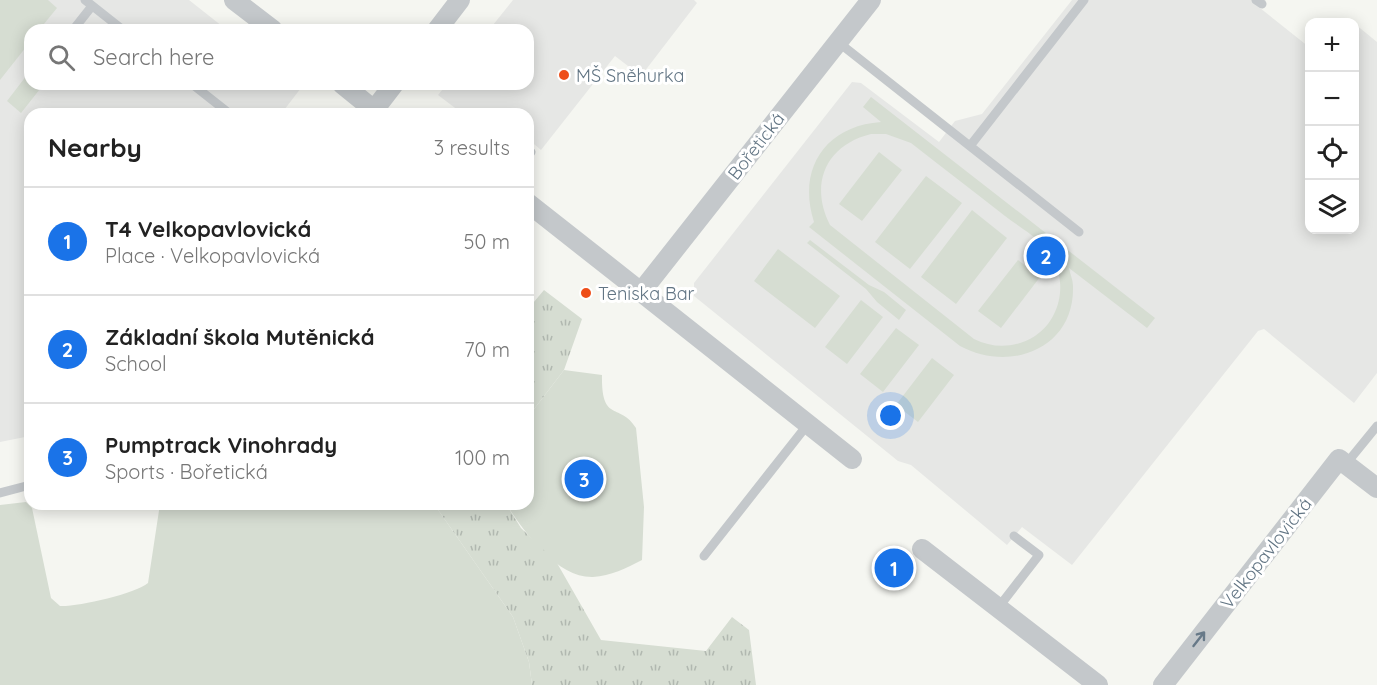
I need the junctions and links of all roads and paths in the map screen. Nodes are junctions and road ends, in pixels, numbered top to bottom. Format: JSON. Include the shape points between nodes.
{"nodes":[{"id":1,"x":234,"y":0,"type":"edge"},
{"id":2,"x":460,"y":0,"type":"edge"},
{"id":3,"x":872,"y":0,"type":"edge"},
{"id":4,"x":1084,"y":0,"type":"edge"},
{"id":5,"x":88,"y":3,"type":"edge"},
{"id":6,"x":76,"y":24,"type":"edge"},
{"id":7,"x":115,"y":24,"type":"edge"},
{"id":8,"x":265,"y":24,"type":"edge"},
{"id":9,"x":442,"y":24,"type":"edge"},
{"id":10,"x":838,"y":42,"type":"junction"},
{"id":11,"x":200,"y":90,"type":"edge"},
{"id":12,"x":348,"y":90,"type":"edge"},
{"id":13,"x":389,"y":90,"type":"edge"},
{"id":14,"x":222,"y":108,"type":"edge"},
{"id":15,"x":368,"y":108,"type":"edge"},
{"id":16,"x":375,"y":108,"type":"edge"},
{"id":17,"x":970,"y":146,"type":"junction"},
{"id":18,"x":534,"y":208,"type":"edge"},
{"id":19,"x":1079,"y":232,"type":"dead end"},
{"id":20,"x":641,"y":292,"type":"junction"},
{"id":21,"x":808,"y":424,"type":"junction"},
{"id":22,"x":1377,"y":426,"type":"edge"},
{"id":23,"x":852,"y":459,"type":"dead end"},
{"id":24,"x":1343,"y":461,"type":"junction"},
{"id":25,"x":24,"y":487,"type":"edge"},
{"id":26,"x":1377,"y":488,"type":"edge"},
{"id":27,"x":0,"y":493,"type":"edge"},
{"id":28,"x":1014,"y":536,"type":"dead end"},
{"id":29,"x":922,"y":549,"type":"dead end"},
{"id":30,"x":704,"y":556,"type":"dead end"},
{"id":31,"x":998,"y":608,"type":"junction"},
{"id":32,"x":1098,"y":685,"type":"edge"},
{"id":33,"x":1163,"y":685,"type":"edge"}],
"edges":[{"from":1,"to":8,"type":"street"},
{"from":2,"to":9,"type":"street"},
{"from":3,"to":10,"type":"street","name":"Bořetická"},
{"from":4,"to":17,"type":"lane"},
{"from":5,"to":6,"type":"lane"},
{"from":5,"to":7,"type":"lane"},
{"from":10,"to":17,"type":"lane"},
{"from":10,"to":20,"type":"street","name":"Bořetická"},
{"from":11,"to":14,"type":"lane"},
{"from":12,"to":15,"type":"street"},
{"from":13,"to":16,"type":"street"},
{"from":17,"to":19,"type":"lane"},
{"from":18,"to":20,"type":"street"},
{"from":20,"to":21,"type":"street"},
{"from":21,"to":23,"type":"street"},
{"from":21,"to":30,"type":"lane"},
{"from":22,"to":24,"type":"lane"},
{"from":24,"to":26,"type":"street"},
{"from":33,"to":24,"type":"street","name":"Velkopavlovická","one_way":true},
{"from":25,"to":27,"type":"lane"},
{"from":28,"to":31,"type":"lane","via":[[1039,555]]},
{"from":29,"to":31,"type":"street"},
{"from":31,"to":32,"type":"street"}]}
